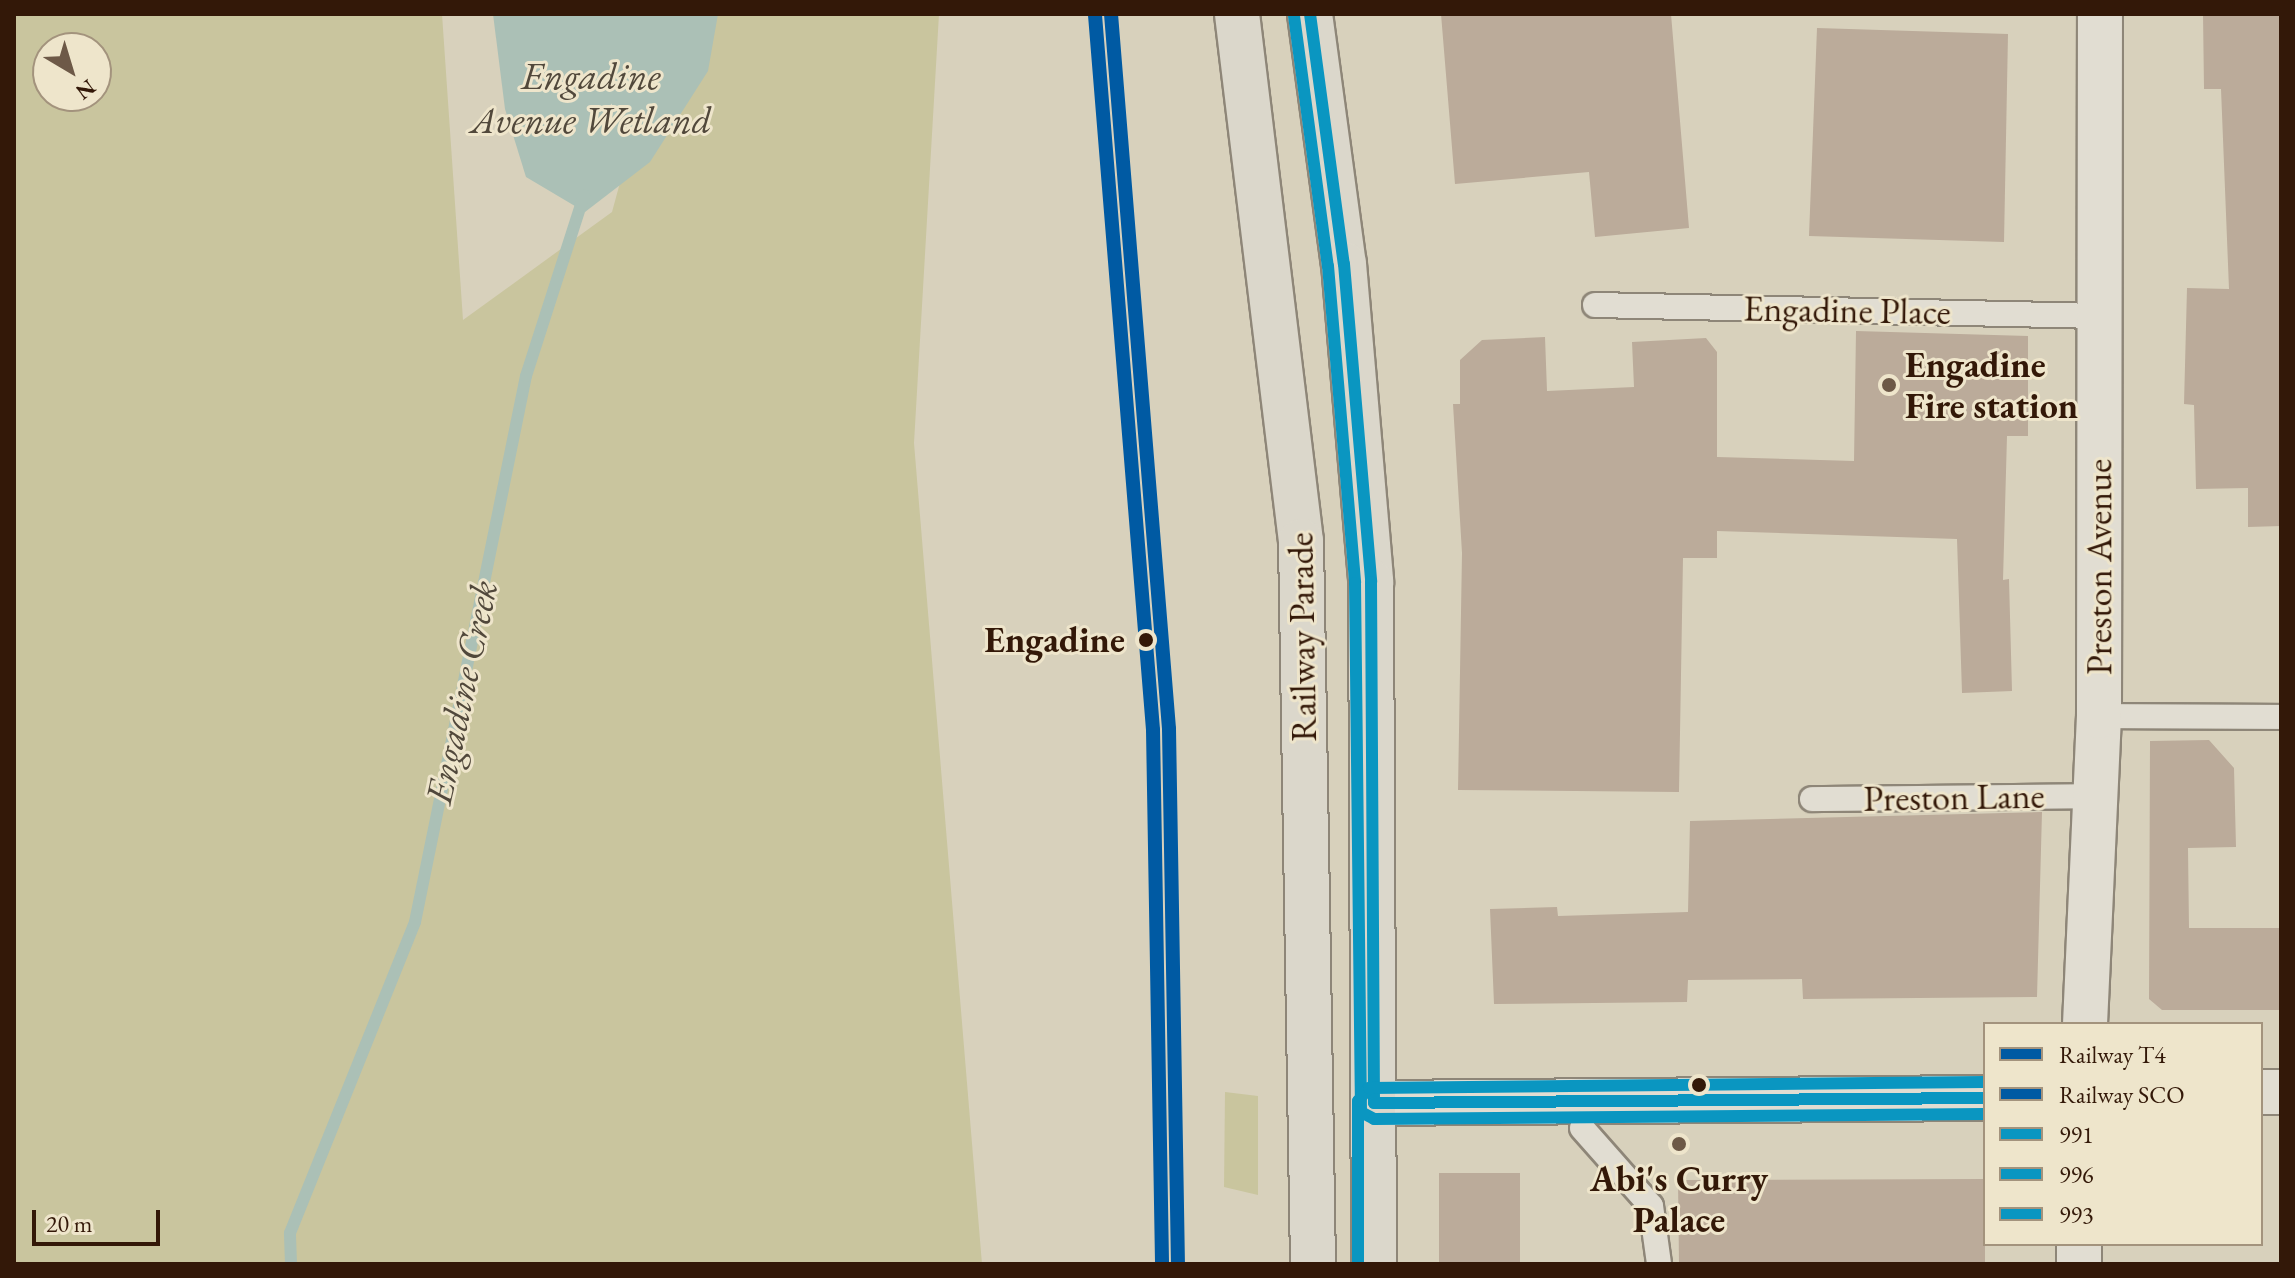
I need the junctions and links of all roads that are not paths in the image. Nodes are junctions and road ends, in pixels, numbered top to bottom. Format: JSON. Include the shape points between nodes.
{"nodes":[{"id":1,"x":1237,"y":14,"type":"edge"},
{"id":2,"x":1310,"y":14,"type":"edge"},
{"id":3,"x":2100,"y":14,"type":"edge"},
{"id":4,"x":1595,"y":305,"type":"dead end"},
{"id":5,"x":2099,"y":316,"type":"junction"},
{"id":6,"x":2099,"y":716,"type":"junction"},
{"id":7,"x":2281,"y":717,"type":"edge"},
{"id":8,"x":2096,"y":796,"type":"junction"},
{"id":9,"x":1812,"y":799,"type":"dead end"},
{"id":10,"x":2085,"y":1022,"type":"edge"},
{"id":11,"x":1983,"y":1098,"type":"edge"},
{"id":12,"x":1374,"y":1103,"type":"junction"},
{"id":13,"x":1582,"y":1128,"type":"dead end"},
{"id":14,"x":1313,"y":1264,"type":"edge"},
{"id":15,"x":1374,"y":1264,"type":"edge"},
{"id":16,"x":1659,"y":1264,"type":"edge"}],
"edges":[{"from":1,"to":14,"type":"highway","name":"Railway Parade","via":[[1301,541]]},
{"from":2,"to":12,"type":"highway","name":"Railway Parade","via":[[1344,264],[1371,582]]},
{"from":3,"to":5,"type":"street","name":"Preston Avenue"},
{"from":4,"to":5,"type":"lane","name":"Engadine Place"},
{"from":5,"to":6,"type":"street","name":"Preston Avenue"},
{"from":6,"to":7,"type":"lane"},
{"from":6,"to":8,"type":"street","name":"Preston Avenue"},
{"from":8,"to":9,"type":"lane","name":"Preston Lane"},
{"from":8,"to":10,"type":"street","name":"Preston Avenue"},
{"from":11,"to":12,"type":"street"},
{"from":12,"to":15,"type":"highway","name":"Railway Parade"},
{"from":13,"to":16,"type":"lane","via":[[1651,1206]]}]}
